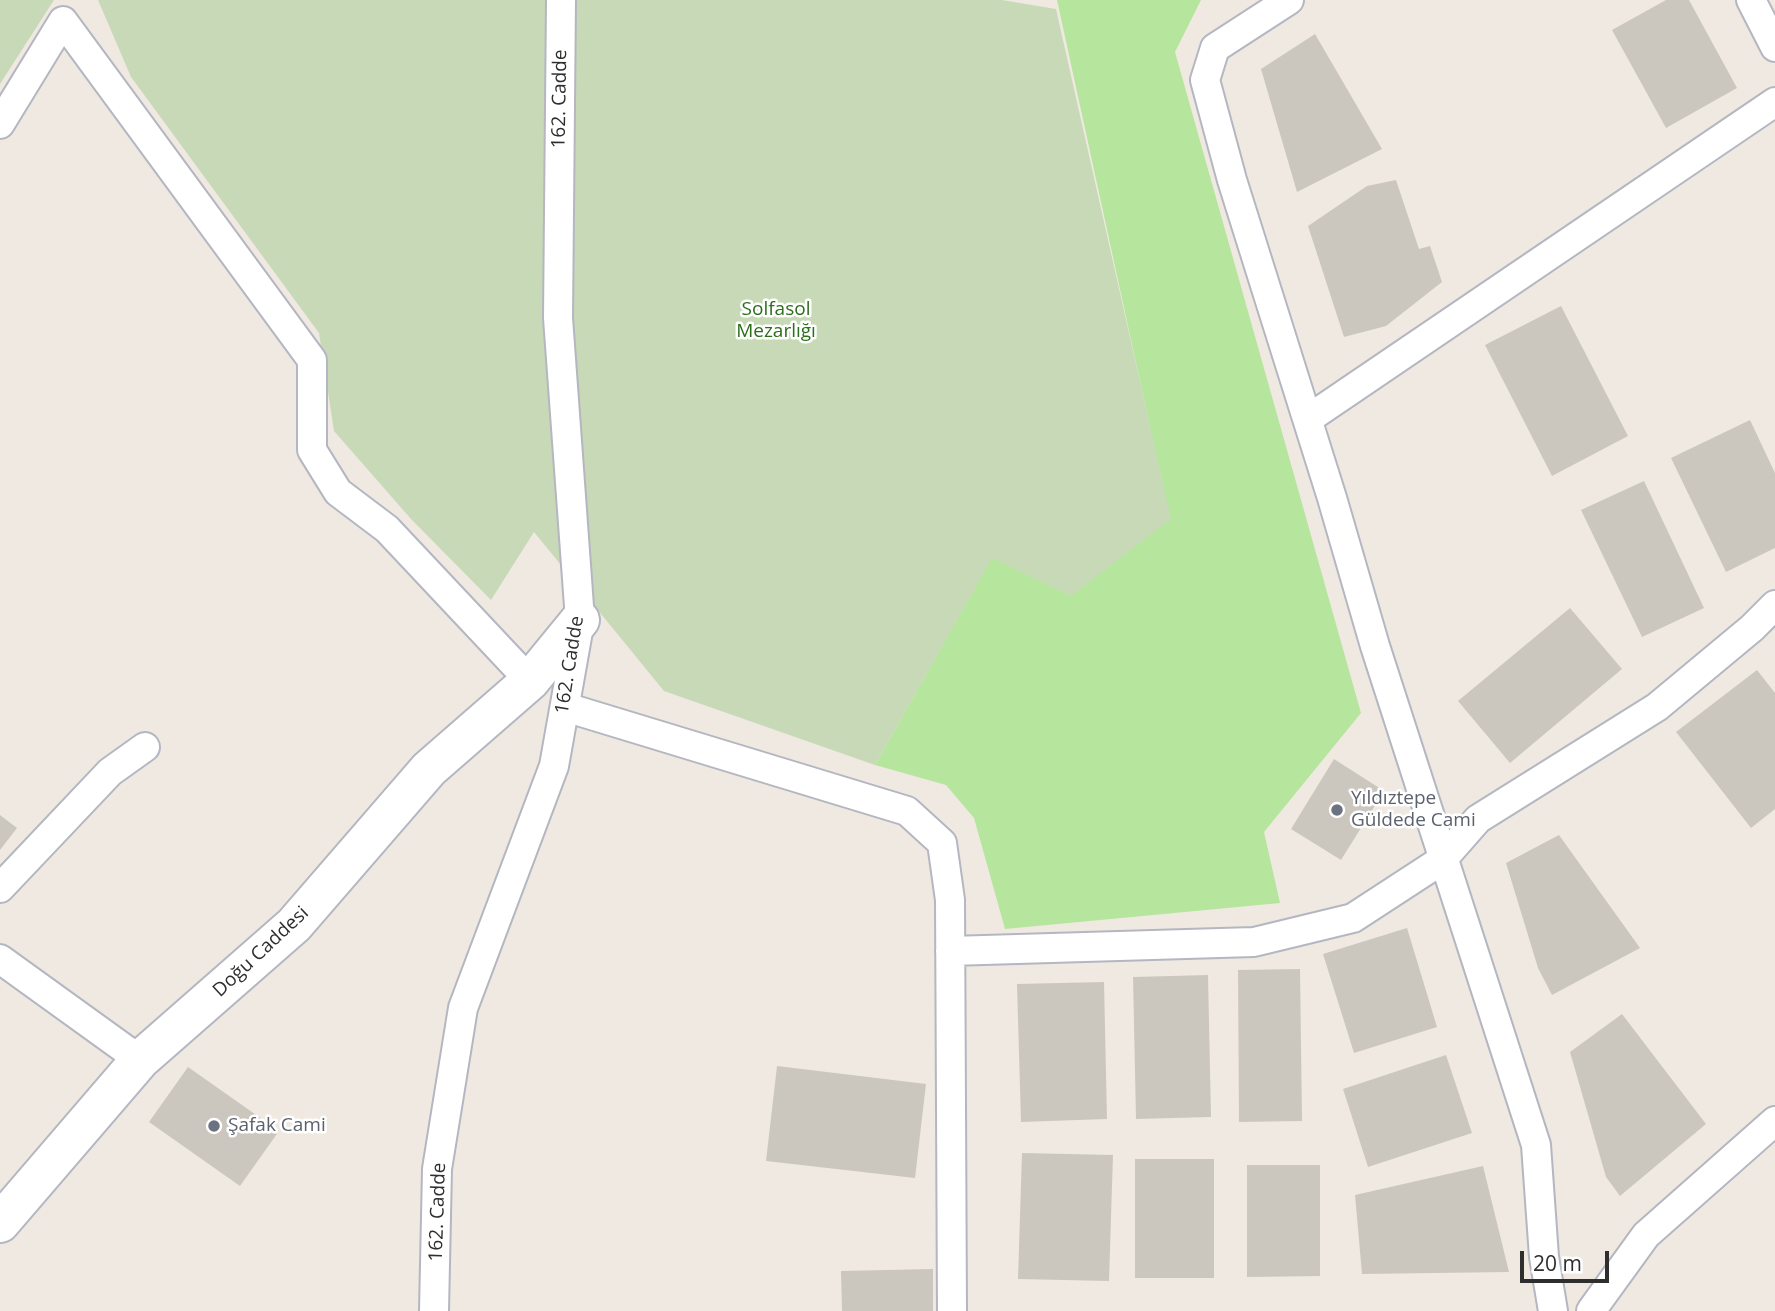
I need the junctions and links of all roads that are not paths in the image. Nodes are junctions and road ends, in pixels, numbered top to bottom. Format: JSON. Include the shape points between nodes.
{"nodes":[{"id":1,"x":561,"y":0,"type":"edge"},
{"id":2,"x":1289,"y":0,"type":"edge"},
{"id":3,"x":1751,"y":0,"type":"edge"},
{"id":4,"x":1775,"y":47,"type":"edge"},
{"id":5,"x":1775,"y":102,"type":"edge"},
{"id":6,"x":0,"y":124,"type":"edge"},
{"id":7,"x":1308,"y":419,"type":"junction"},
{"id":8,"x":1775,"y":605,"type":"edge"},
{"id":9,"x":580,"y":620,"type":"junction"},
{"id":10,"x":530,"y":681,"type":"junction"},
{"id":11,"x":565,"y":707,"type":"junction"},
{"id":12,"x":145,"y":747,"type":"dead end"},
{"id":13,"x":1441,"y":860,"type":"junction"},
{"id":14,"x":0,"y":888,"type":"edge"},
{"id":15,"x":950,"y":951,"type":"junction"},
{"id":16,"x":0,"y":959,"type":"edge"},
{"id":17,"x":140,"y":1060,"type":"junction"},
{"id":18,"x":1775,"y":1121,"type":"edge"},
{"id":19,"x":0,"y":1223,"type":"edge"},
{"id":20,"x":434,"y":1311,"type":"edge"},
{"id":21,"x":952,"y":1311,"type":"edge"},
{"id":22,"x":1553,"y":1311,"type":"edge"},
{"id":23,"x":1591,"y":1311,"type":"edge"}],
"edges":[{"from":1,"to":9,"type":"street","name":"162. Cadde","via":[[558,317]]},
{"from":2,"to":7,"type":"street","via":[[1216,48],[1205,80]]},
{"from":3,"to":4,"type":"street"},
{"from":5,"to":7,"type":"street"},
{"from":6,"to":10,"type":"street","via":[[63,21],[312,360],[312,450],[338,492],[387,529]]},
{"from":7,"to":13,"type":"street"},
{"from":8,"to":13,"type":"street","via":[[1657,707],[1478,819]]},
{"from":9,"to":10,"type":"street","name":"Doğu Caddesi"},
{"from":9,"to":11,"type":"street","name":"162. Cadde"},
{"from":10,"to":17,"type":"street","name":"Doğu Caddesi","via":[[429,769],[294,925]]},
{"from":11,"to":15,"type":"street","via":[[907,811],[942,843],[950,900]]},
{"from":11,"to":20,"type":"street","name":"162. Cadde","via":[[554,766],[463,1008],[438,1169]]},
{"from":12,"to":14,"type":"street","via":[[110,772]]},
{"from":13,"to":15,"type":"street","via":[[1353,918],[1254,942]]},
{"from":13,"to":22,"type":"street","via":[[1536,1145]]},
{"from":15,"to":21,"type":"street"},
{"from":16,"to":17,"type":"street"},
{"from":17,"to":19,"type":"street","name":"Doğu Caddesi"},
{"from":18,"to":23,"type":"street","via":[[1646,1235]]}]}
